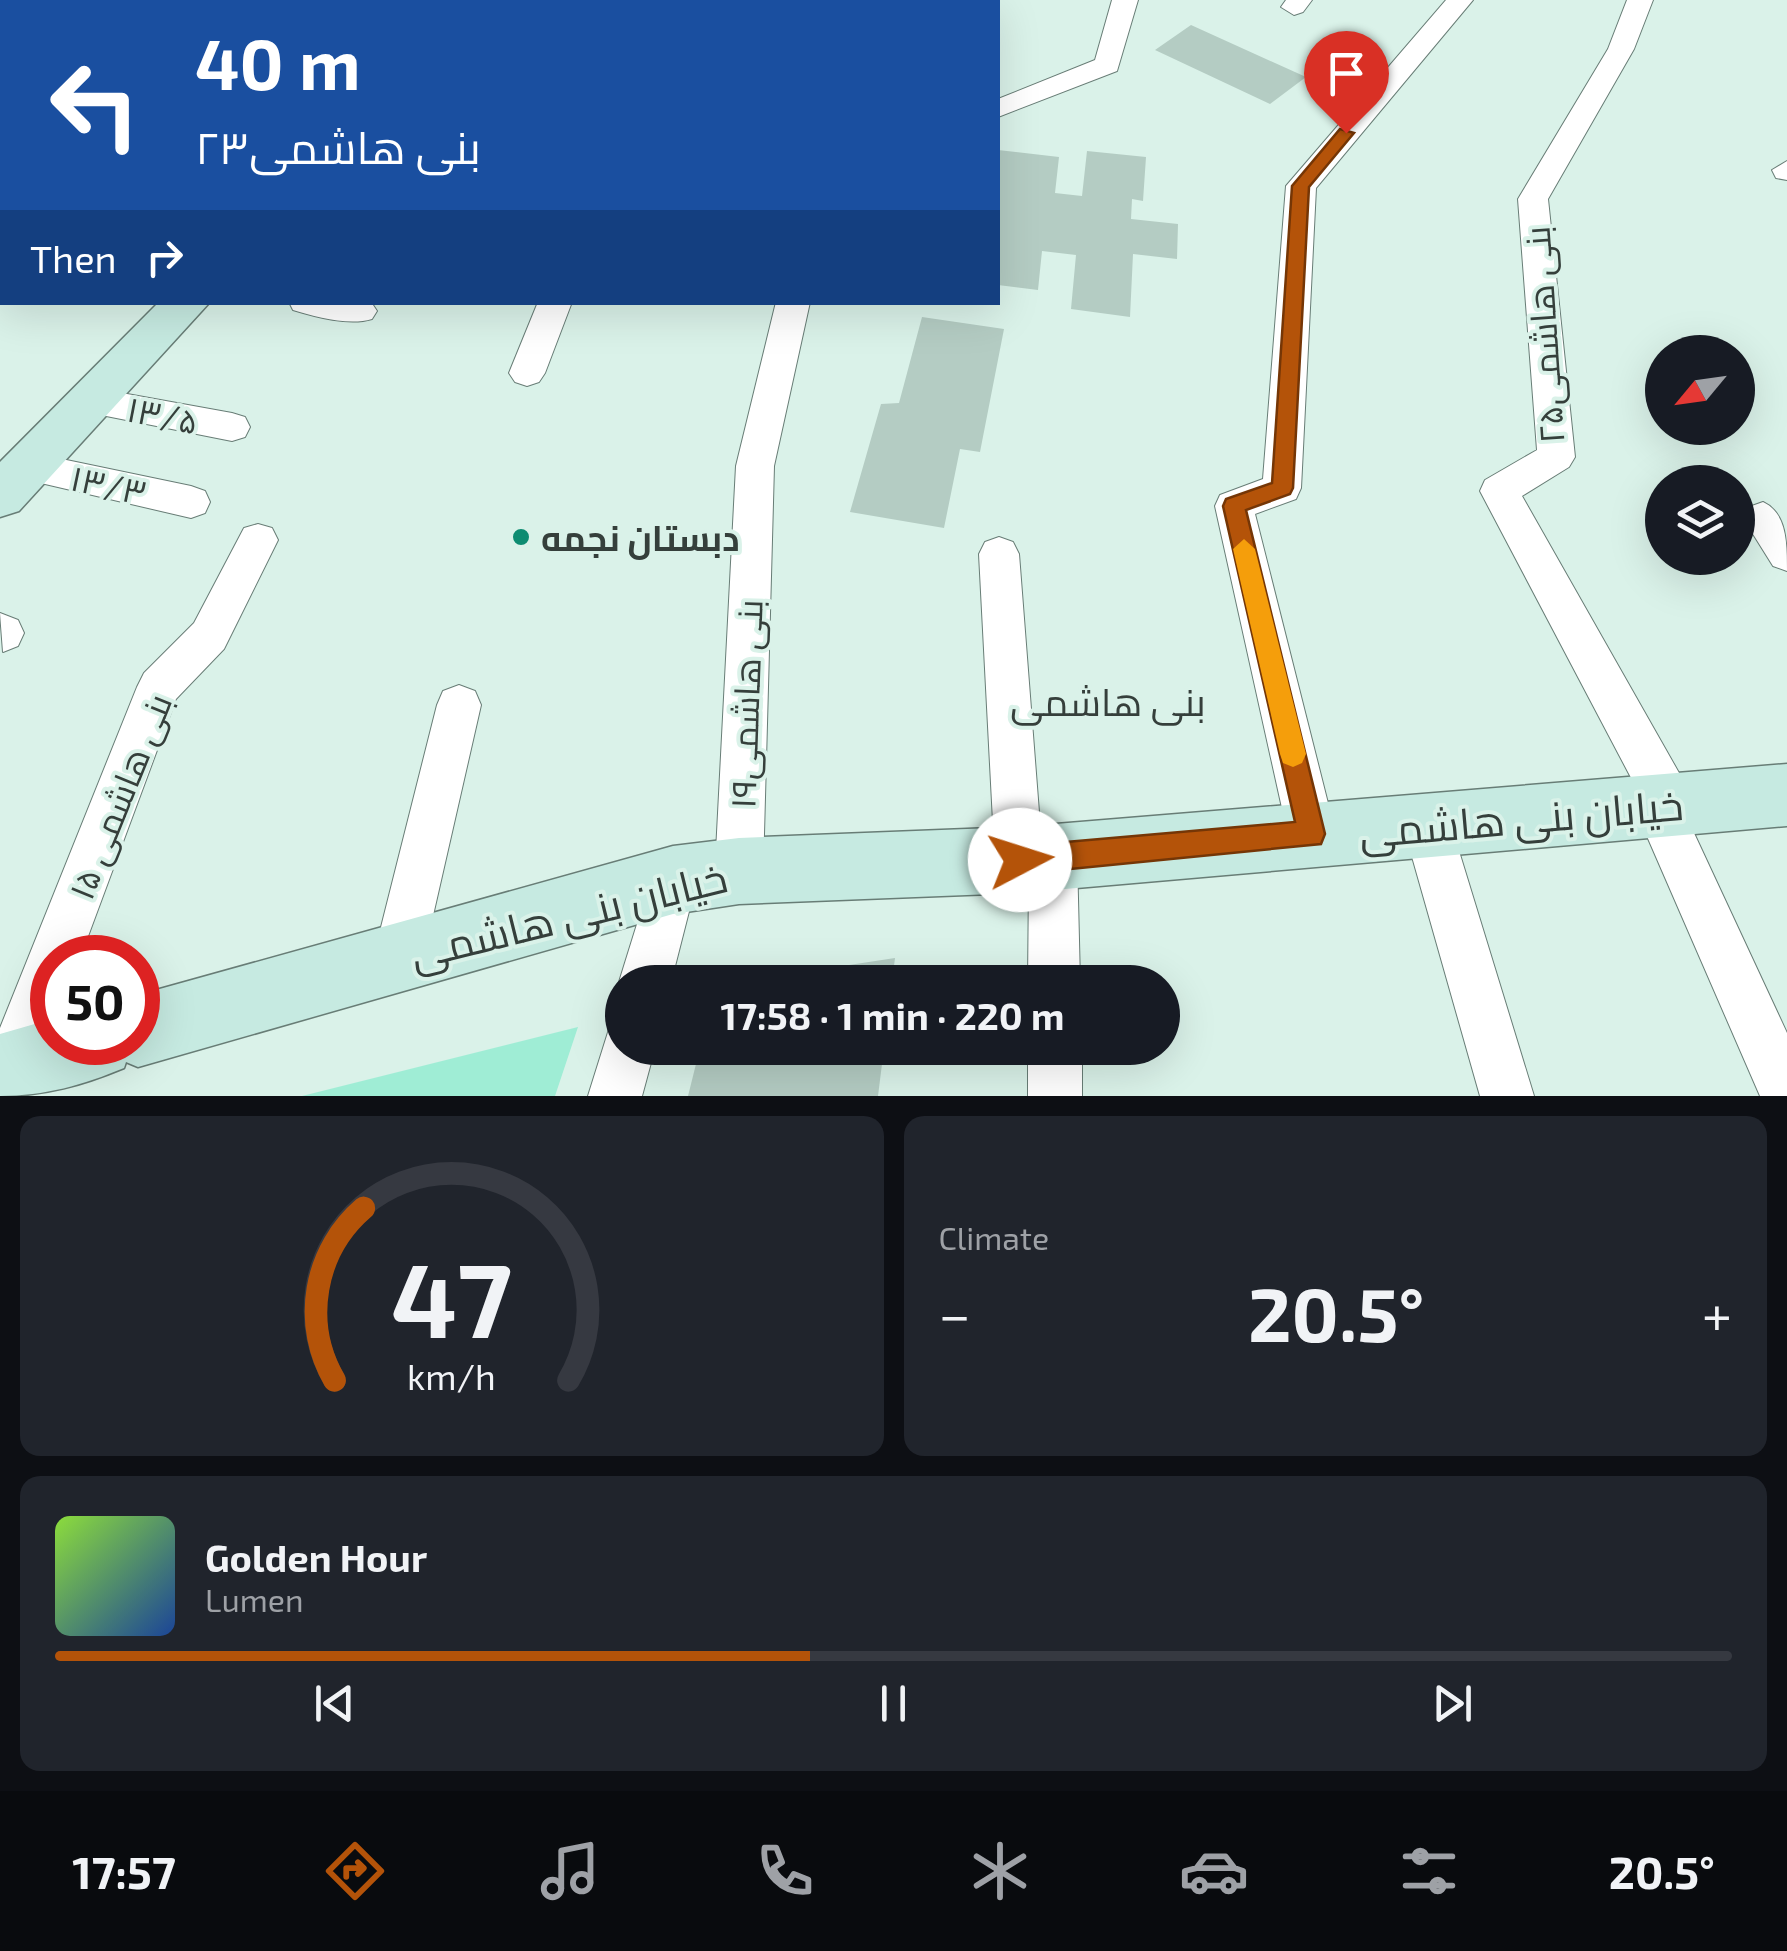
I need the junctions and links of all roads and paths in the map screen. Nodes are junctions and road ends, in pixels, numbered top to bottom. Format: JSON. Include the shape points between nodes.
{"nodes":[{"id":1,"x":1125,"y":0,"type":"edge"},
{"id":2,"x":1460,"y":0,"type":"edge"},
{"id":3,"x":1640,"y":0,"type":"edge"},
{"id":4,"x":1000,"y":108,"type":"edge"},
{"id":5,"x":184,"y":305,"type":"edge"},
{"id":6,"x":323,"y":305,"type":"edge"},
{"id":7,"x":554,"y":305,"type":"edge"},
{"id":8,"x":791,"y":305,"type":"edge"},
{"id":9,"x":360,"y":311,"type":"dead end"},
{"id":10,"x":527,"y":373,"type":"dead end"},
{"id":11,"x":94,"y":401,"type":"junction"},
{"id":12,"x":232,"y":427,"type":"dead end"},
{"id":13,"x":14,"y":481,"type":"edge"},
{"id":14,"x":191,"y":502,"type":"dead end"},
{"id":15,"x":1763,"y":518,"type":"dead end"},
{"id":16,"x":258,"y":540,"type":"dead end"},
{"id":17,"x":999,"y":554,"type":"dead end"},
{"id":18,"x":1787,"y":554,"type":"edge"},
{"id":19,"x":458,"y":705,"type":"dead end"},
{"id":20,"x":1787,"y":795,"type":"edge"},
{"id":21,"x":1663,"y":804,"type":"junction"},
{"id":22,"x":1427,"y":825,"type":"junction"},
{"id":23,"x":1312,"y":834,"type":"junction"},
{"id":24,"x":1036,"y":858,"type":"junction"},
{"id":25,"x":739,"y":870,"type":"junction"},
{"id":26,"x":672,"y":880,"type":"junction"},
{"id":27,"x":63,"y":935,"type":"edge"},
{"id":28,"x":399,"y":955,"type":"junction"},
{"id":29,"x":650,"y":965,"type":"edge"},
{"id":30,"x":1052,"y":965,"type":"edge"},
{"id":31,"x":30,"y":1013,"type":"edge"},
{"id":32,"x":160,"y":1025,"type":"edge"},
{"id":33,"x":30,"y":1062,"type":"edge"},
{"id":34,"x":624,"y":1065,"type":"edge"},
{"id":35,"x":1055,"y":1065,"type":"edge"},
{"id":36,"x":6,"y":1069,"type":"edge"},
{"id":37,"x":1787,"y":1094,"type":"edge"},
{"id":38,"x":616,"y":1096,"type":"edge"},
{"id":39,"x":1056,"y":1096,"type":"edge"},
{"id":40,"x":1507,"y":1096,"type":"edge"}],
"edges":[{"from":1,"to":4,"type":"street","via":[[1107,65]]},
{"from":2,"to":23,"type":"street","via":[[1300,186],[1282,488],[1234,506]]},
{"from":3,"to":21,"type":"street","name":"بنی هاشمی۲۵","via":[[1621,49],[1533,200],[1556,458],[1499,492]]},
{"from":5,"to":11,"type":"main road"},
{"from":6,"to":9,"type":"street"},
{"from":7,"to":10,"type":"street"},
{"from":8,"to":25,"type":"street","name":"بنی هاشمی۱۹","via":[[755,466]]},
{"from":11,"to":12,"type":"street","name":"۱۳/۵"},
{"from":11,"to":13,"type":"main road"},
{"from":13,"to":14,"type":"street","name":"۱۳/۳"},
{"from":15,"to":18,"type":"street"},
{"from":16,"to":27,"type":"street","name":"۱۵ بنی هاشمی","via":[[209,636],[160,687]]},
{"from":17,"to":24,"type":"street"},
{"from":19,"to":28,"type":"street"},
{"from":20,"to":21,"type":"main road","name":"خیابان بنی هاشمی"},
{"from":21,"to":22,"type":"main road","name":"خیابان بنی هاشمی"},
{"from":21,"to":37,"type":"street"},
{"from":22,"to":23,"type":"main road","name":"خیابان بنی هاشمی"},
{"from":22,"to":40,"type":"street"},
{"from":23,"to":24,"type":"main road","name":"خیابان بنی هاشمی"},
{"from":24,"to":25,"type":"main road","name":"خیابان بنی هاشمی"},
{"from":24,"to":30,"type":"street"},
{"from":25,"to":26,"type":"main road","name":"خیابان بنی هاشمی"},
{"from":26,"to":28,"type":"main road","name":"خیابان بنی هاشمی"},
{"from":26,"to":29,"type":"street"},
{"from":28,"to":32,"type":"main road","name":"خیابان بنی هاشمی"},
{"from":31,"to":36,"type":"street","name":"۱۵ بنی هاشمی"},
{"from":33,"to":36,"type":"main road"},
{"from":34,"to":38,"type":"street"},
{"from":35,"to":39,"type":"street"}]}
